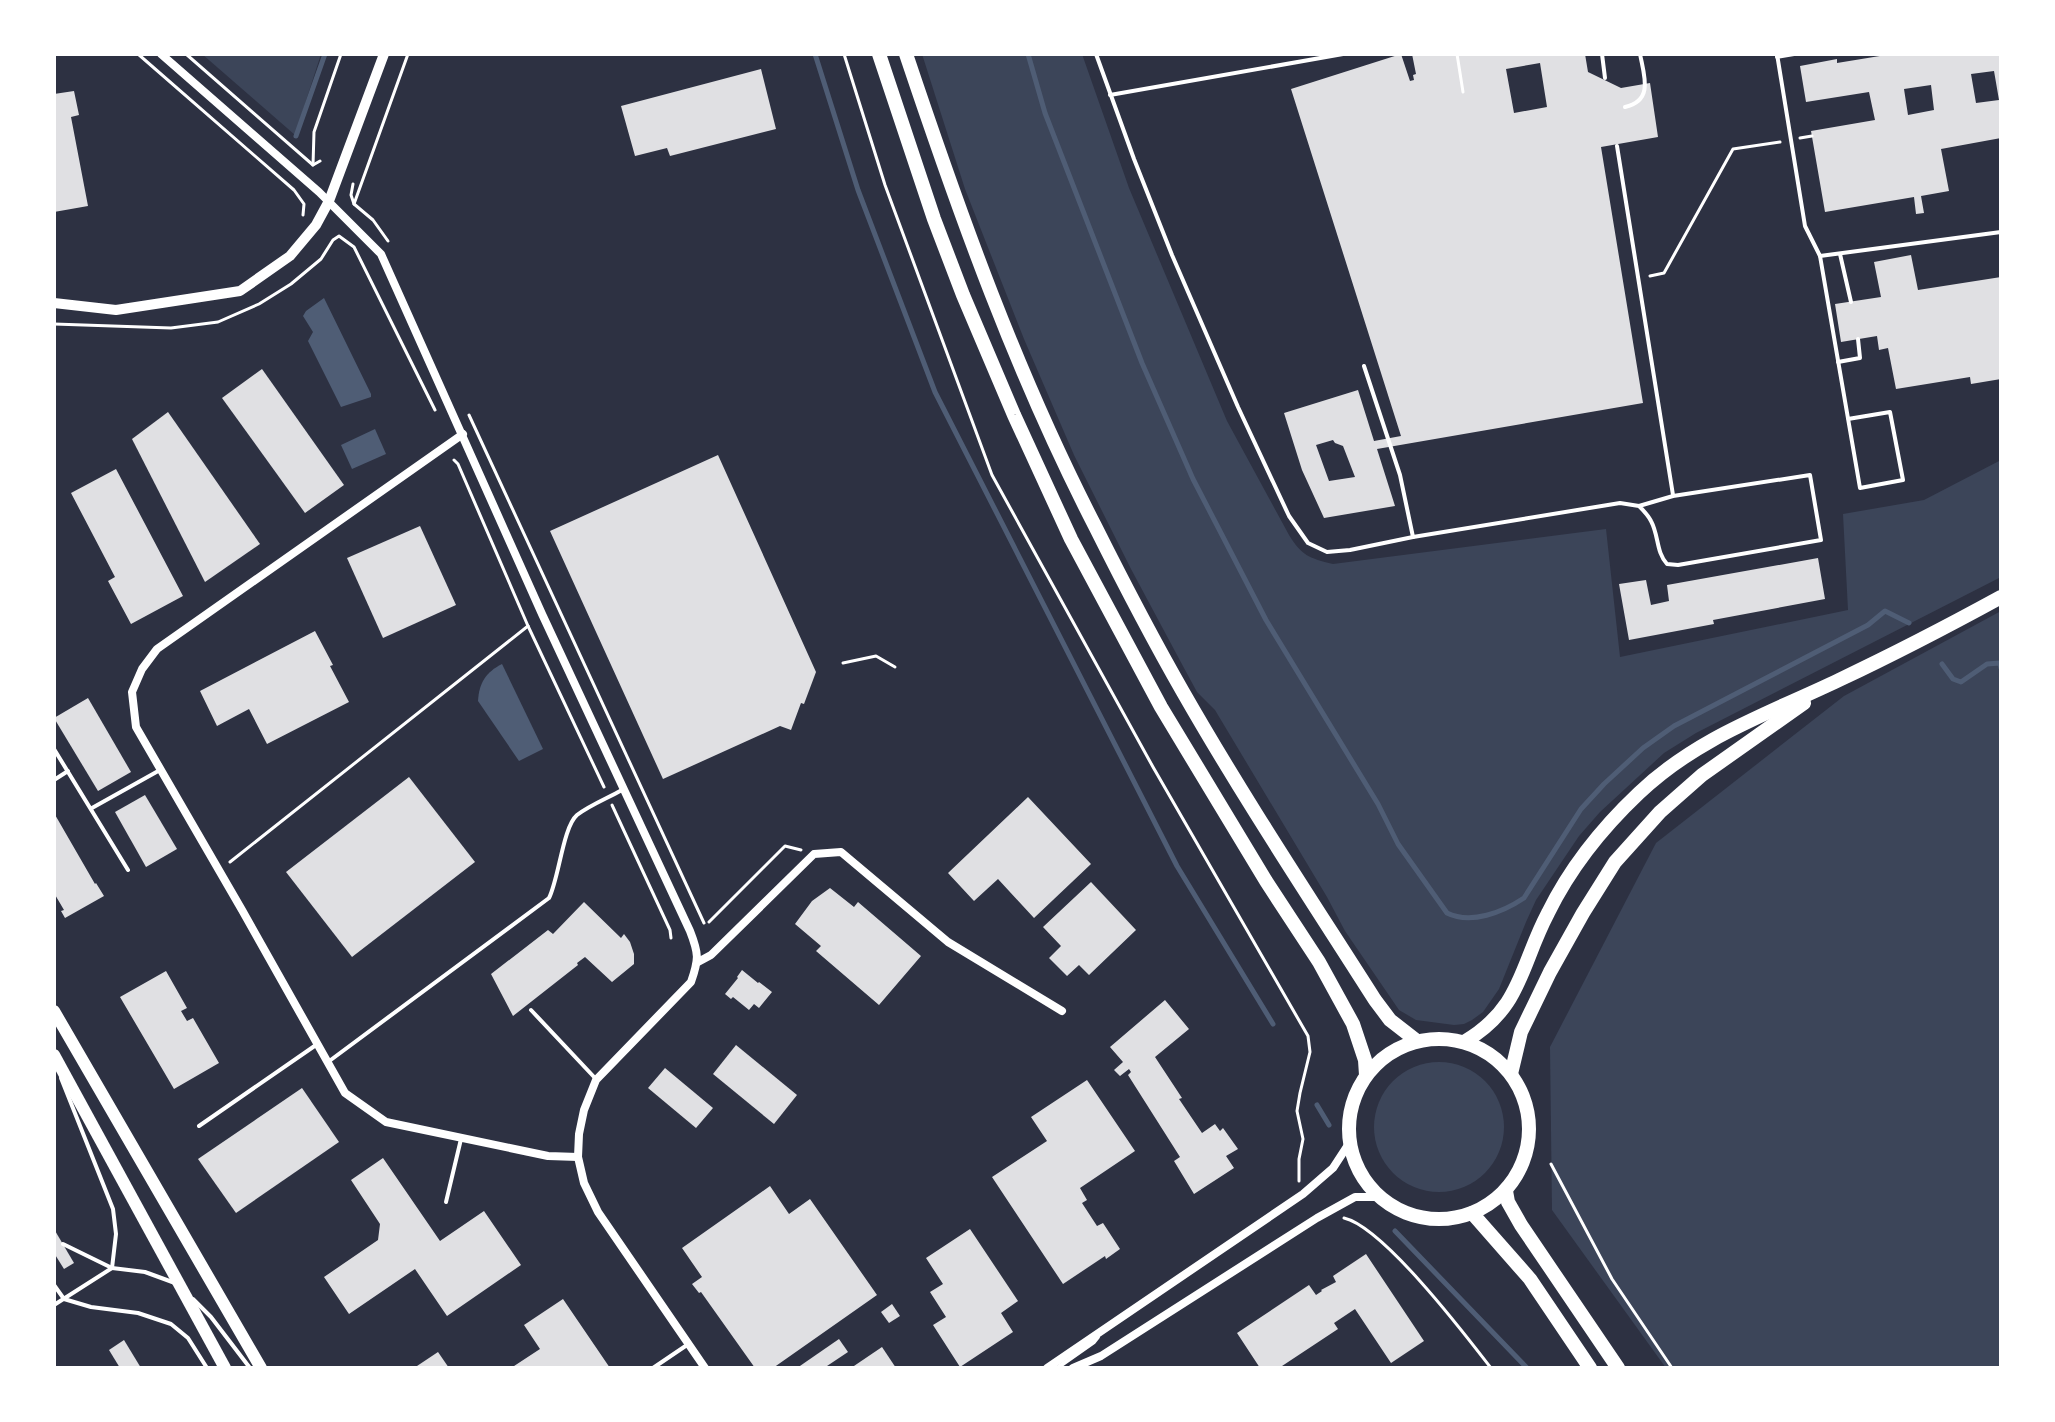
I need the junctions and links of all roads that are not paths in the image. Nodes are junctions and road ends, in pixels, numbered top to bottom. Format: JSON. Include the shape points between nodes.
{"nodes":[{"id":1,"x":161,"y":54,"type":"edge"},
{"id":2,"x":384,"y":54,"type":"edge"},
{"id":3,"x":879,"y":54,"type":"edge"},
{"id":4,"x":906,"y":54,"type":"edge"},
{"id":5,"x":1096,"y":54,"type":"edge"},
{"id":6,"x":1343,"y":54,"type":"edge"},
{"id":7,"x":1602,"y":54,"type":"edge"},
{"id":8,"x":1640,"y":54,"type":"edge"},
{"id":9,"x":1794,"y":54,"type":"edge"},
{"id":10,"x":1777,"y":56,"type":"edge"},
{"id":11,"x":1605,"y":78,"type":"dead end"},
{"id":12,"x":1110,"y":95,"type":"junction"},
{"id":13,"x":1625,"y":107,"type":"dead end"},
{"id":14,"x":1617,"y":146,"type":"dead end"},
{"id":15,"x":329,"y":201,"type":"junction"},
{"id":16,"x":2001,"y":232,"type":"edge"},
{"id":17,"x":1840,"y":253,"type":"junction"},
{"id":18,"x":1820,"y":256,"type":"junction"},
{"id":19,"x":1851,"y":302,"type":"dead end"},
{"id":20,"x":54,"y":303,"type":"edge"},
{"id":21,"x":1858,"y":339,"type":"dead end"},
{"id":22,"x":1838,"y":362,"type":"junction"},
{"id":23,"x":1364,"y":366,"type":"dead end"},
{"id":24,"x":1848,"y":419,"type":"junction"},
{"id":25,"x":463,"y":434,"type":"junction"},
{"id":26,"x":1673,"y":496,"type":"junction"},
{"id":27,"x":1639,"y":506,"type":"junction"},
{"id":28,"x":1413,"y":537,"type":"junction"},
{"id":29,"x":2001,"y":597,"type":"edge"},
{"id":30,"x":1838,"y":681,"type":"junction"},
{"id":31,"x":54,"y":749,"type":"edge"},
{"id":32,"x":160,"y":770,"type":"junction"},
{"id":33,"x":68,"y":771,"type":"junction"},
{"id":34,"x":54,"y":780,"type":"edge"},
{"id":35,"x":624,"y":789,"type":"junction"},
{"id":36,"x":92,"y":808,"type":"junction"},
{"id":37,"x":128,"y":870,"type":"dead end"},
{"id":38,"x":698,"y":962,"type":"junction"},
{"id":39,"x":531,"y":1010,"type":"dead end"},
{"id":40,"x":54,"y":1011,"type":"edge"},
{"id":41,"x":1062,"y":1011,"type":"dead end"},
{"id":42,"x":1417,"y":1041,"type":"junction"},
{"id":43,"x":1464,"y":1042,"type":"junction"},
{"id":44,"x":318,"y":1044,"type":"junction"},
{"id":45,"x":54,"y":1058,"type":"edge"},
{"id":46,"x":328,"y":1062,"type":"junction"},
{"id":47,"x":1511,"y":1074,"type":"junction"},
{"id":48,"x":1366,"y":1075,"type":"junction"},
{"id":49,"x":596,"y":1080,"type":"junction"},
{"id":50,"x":199,"y":1126,"type":"dead end"},
{"id":51,"x":461,"y":1139,"type":"junction"},
{"id":52,"x":1350,"y":1142,"type":"junction"},
{"id":53,"x":578,"y":1157,"type":"junction"},
{"id":54,"x":1506,"y":1191,"type":"junction"},
{"id":55,"x":1380,"y":1197,"type":"junction"},
{"id":56,"x":446,"y":1202,"type":"dead end"},
{"id":57,"x":1472,"y":1213,"type":"junction"},
{"id":58,"x":63,"y":1244,"type":"dead end"},
{"id":59,"x":112,"y":1268,"type":"junction"},
{"id":60,"x":179,"y":1284,"type":"junction"},
{"id":61,"x":54,"y":1285,"type":"edge"},
{"id":62,"x":64,"y":1299,"type":"junction"},
{"id":63,"x":54,"y":1305,"type":"edge"},
{"id":64,"x":1104,"y":1329,"type":"junction"},
{"id":65,"x":689,"y":1343,"type":"junction"},
{"id":66,"x":221,"y":1367,"type":"edge"},
{"id":67,"x":207,"y":1368,"type":"edge"},
{"id":68,"x":250,"y":1368,"type":"edge"},
{"id":69,"x":261,"y":1368,"type":"edge"},
{"id":70,"x":653,"y":1368,"type":"edge"},
{"id":71,"x":705,"y":1368,"type":"edge"},
{"id":72,"x":1047,"y":1368,"type":"edge"},
{"id":73,"x":1057,"y":1368,"type":"edge"},
{"id":74,"x":1073,"y":1368,"type":"edge"},
{"id":75,"x":1590,"y":1368,"type":"edge"},
{"id":76,"x":1618,"y":1368,"type":"edge"}],
"edges":[{"from":1,"to":15,"type":"street"},
{"from":2,"to":15,"type":"street"},
{"from":3,"to":48,"type":"main road","via":[[958,283],[1071,539],[1161,707],[1346,1011]]},
{"from":4,"to":42,"type":"main road","via":[[989,288],[1093,523],[1248,801],[1375,1000]]},
{"from":5,"to":12,"type":"lane"},
{"from":6,"to":12,"type":"lane"},
{"from":7,"to":11,"type":"lane"},
{"from":8,"to":13,"type":"lane","via":[[1643,97]]},
{"from":9,"to":10,"type":"lane"},
{"from":10,"to":18,"type":"lane","via":[[1805,226]]},
{"from":12,"to":28,"type":"lane","via":[[1172,255],[1295,525],[1308,543],[1327,552]]},
{"from":14,"to":26,"type":"lane"},
{"from":15,"to":20,"type":"street","via":[[290,256],[240,291],[116,310]]},
{"from":15,"to":25,"type":"street","via":[[381,254]]},
{"from":16,"to":17,"type":"lane"},
{"from":17,"to":18,"type":"lane"},
{"from":17,"to":19,"type":"lane"},
{"from":18,"to":22,"type":"lane"},
{"from":21,"to":22,"type":"lane","via":[[1860,358]]},
{"from":22,"to":24,"type":"lane"},
{"from":23,"to":28,"type":"lane","via":[[1400,475]]},
{"from":24,"to":24,"type":"lane","via":[[1860,488],[1903,480],[1890,412]]},
{"from":25,"to":32,"type":"street","via":[[157,649],[132,692],[136,727]]},
{"from":25,"to":35,"type":"street"},
{"from":26,"to":27,"type":"lane"},
{"from":26,"to":27,"type":"lane","via":[[1810,475],[1821,540],[1667,564],[1650,517]]},
{"from":27,"to":28,"type":"lane","via":[[1620,503]]},
{"from":29,"to":30,"type":"main road"},
{"from":30,"to":43,"type":"main road","via":[[1685,755],[1639,793],[1567,878],[1497,1018]]},
{"from":30,"to":47,"type":"main road","via":[[1702,775],[1615,862],[1526,1020]]},
{"from":31,"to":33,"type":"lane"},
{"from":32,"to":36,"type":"lane"},
{"from":32,"to":44,"type":"street"},
{"from":33,"to":34,"type":"lane"},
{"from":33,"to":36,"type":"lane"},
{"from":35,"to":38,"type":"street","via":[[690,931]]},
{"from":35,"to":46,"type":"lane","via":[[575,816],[549,898]]},
{"from":36,"to":37,"type":"lane"},
{"from":38,"to":41,"type":"street","via":[[814,854],[841,852],[948,942]]},
{"from":38,"to":49,"type":"street","via":[[691,982]]},
{"from":39,"to":49,"type":"lane"},
{"from":40,"to":69,"type":"main road"},
{"from":42,"to":43,"type":"main road"},
{"from":42,"to":48,"type":"main road","via":[[1397,1048]]},
{"from":43,"to":47,"type":"main road","via":[[1490,1054]]},
{"from":44,"to":46,"type":"street"},
{"from":44,"to":50,"type":"lane"},
{"from":45,"to":59,"type":"lane","via":[[113,1209]]},
{"from":45,"to":60,"type":"main road"},
{"from":46,"to":51,"type":"street","via":[[345,1093],[386,1122]]},
{"from":47,"to":54,"type":"main road","via":[[1530,1120],[1529,1146]]},
{"from":48,"to":52,"type":"main road","via":[[1349,1118]]},
{"from":49,"to":53,"type":"street","via":[[584,1110]]},
{"from":51,"to":53,"type":"street"},
{"from":51,"to":56,"type":"lane"},
{"from":52,"to":55,"type":"main road","via":[[1366,1182]]},
{"from":52,"to":64,"type":"street","via":[[1333,1168],[1303,1194]]},
{"from":53,"to":65,"type":"street","via":[[598,1212]]},
{"from":54,"to":57,"type":"main road"},
{"from":54,"to":76,"type":"main road","via":[[1521,1225]]},
{"from":55,"to":57,"type":"main road","via":[[1415,1216]]},
{"from":55,"to":74,"type":"street","via":[[1355,1197],[1317,1218],[1100,1359]]},
{"from":57,"to":75,"type":"main road","via":[[1530,1279]]},
{"from":58,"to":59,"type":"lane"},
{"from":59,"to":60,"type":"lane"},
{"from":59,"to":62,"type":"lane"},
{"from":60,"to":66,"type":"main road"},
{"from":60,"to":68,"type":"lane"},
{"from":61,"to":62,"type":"lane"},
{"from":62,"to":63,"type":"lane"},
{"from":62,"to":67,"type":"lane","via":[[171,1324],[188,1338]]},
{"from":64,"to":72,"type":"street"},
{"from":64,"to":73,"type":"lane"},
{"from":65,"to":70,"type":"lane"},
{"from":65,"to":71,"type":"street"}]}
